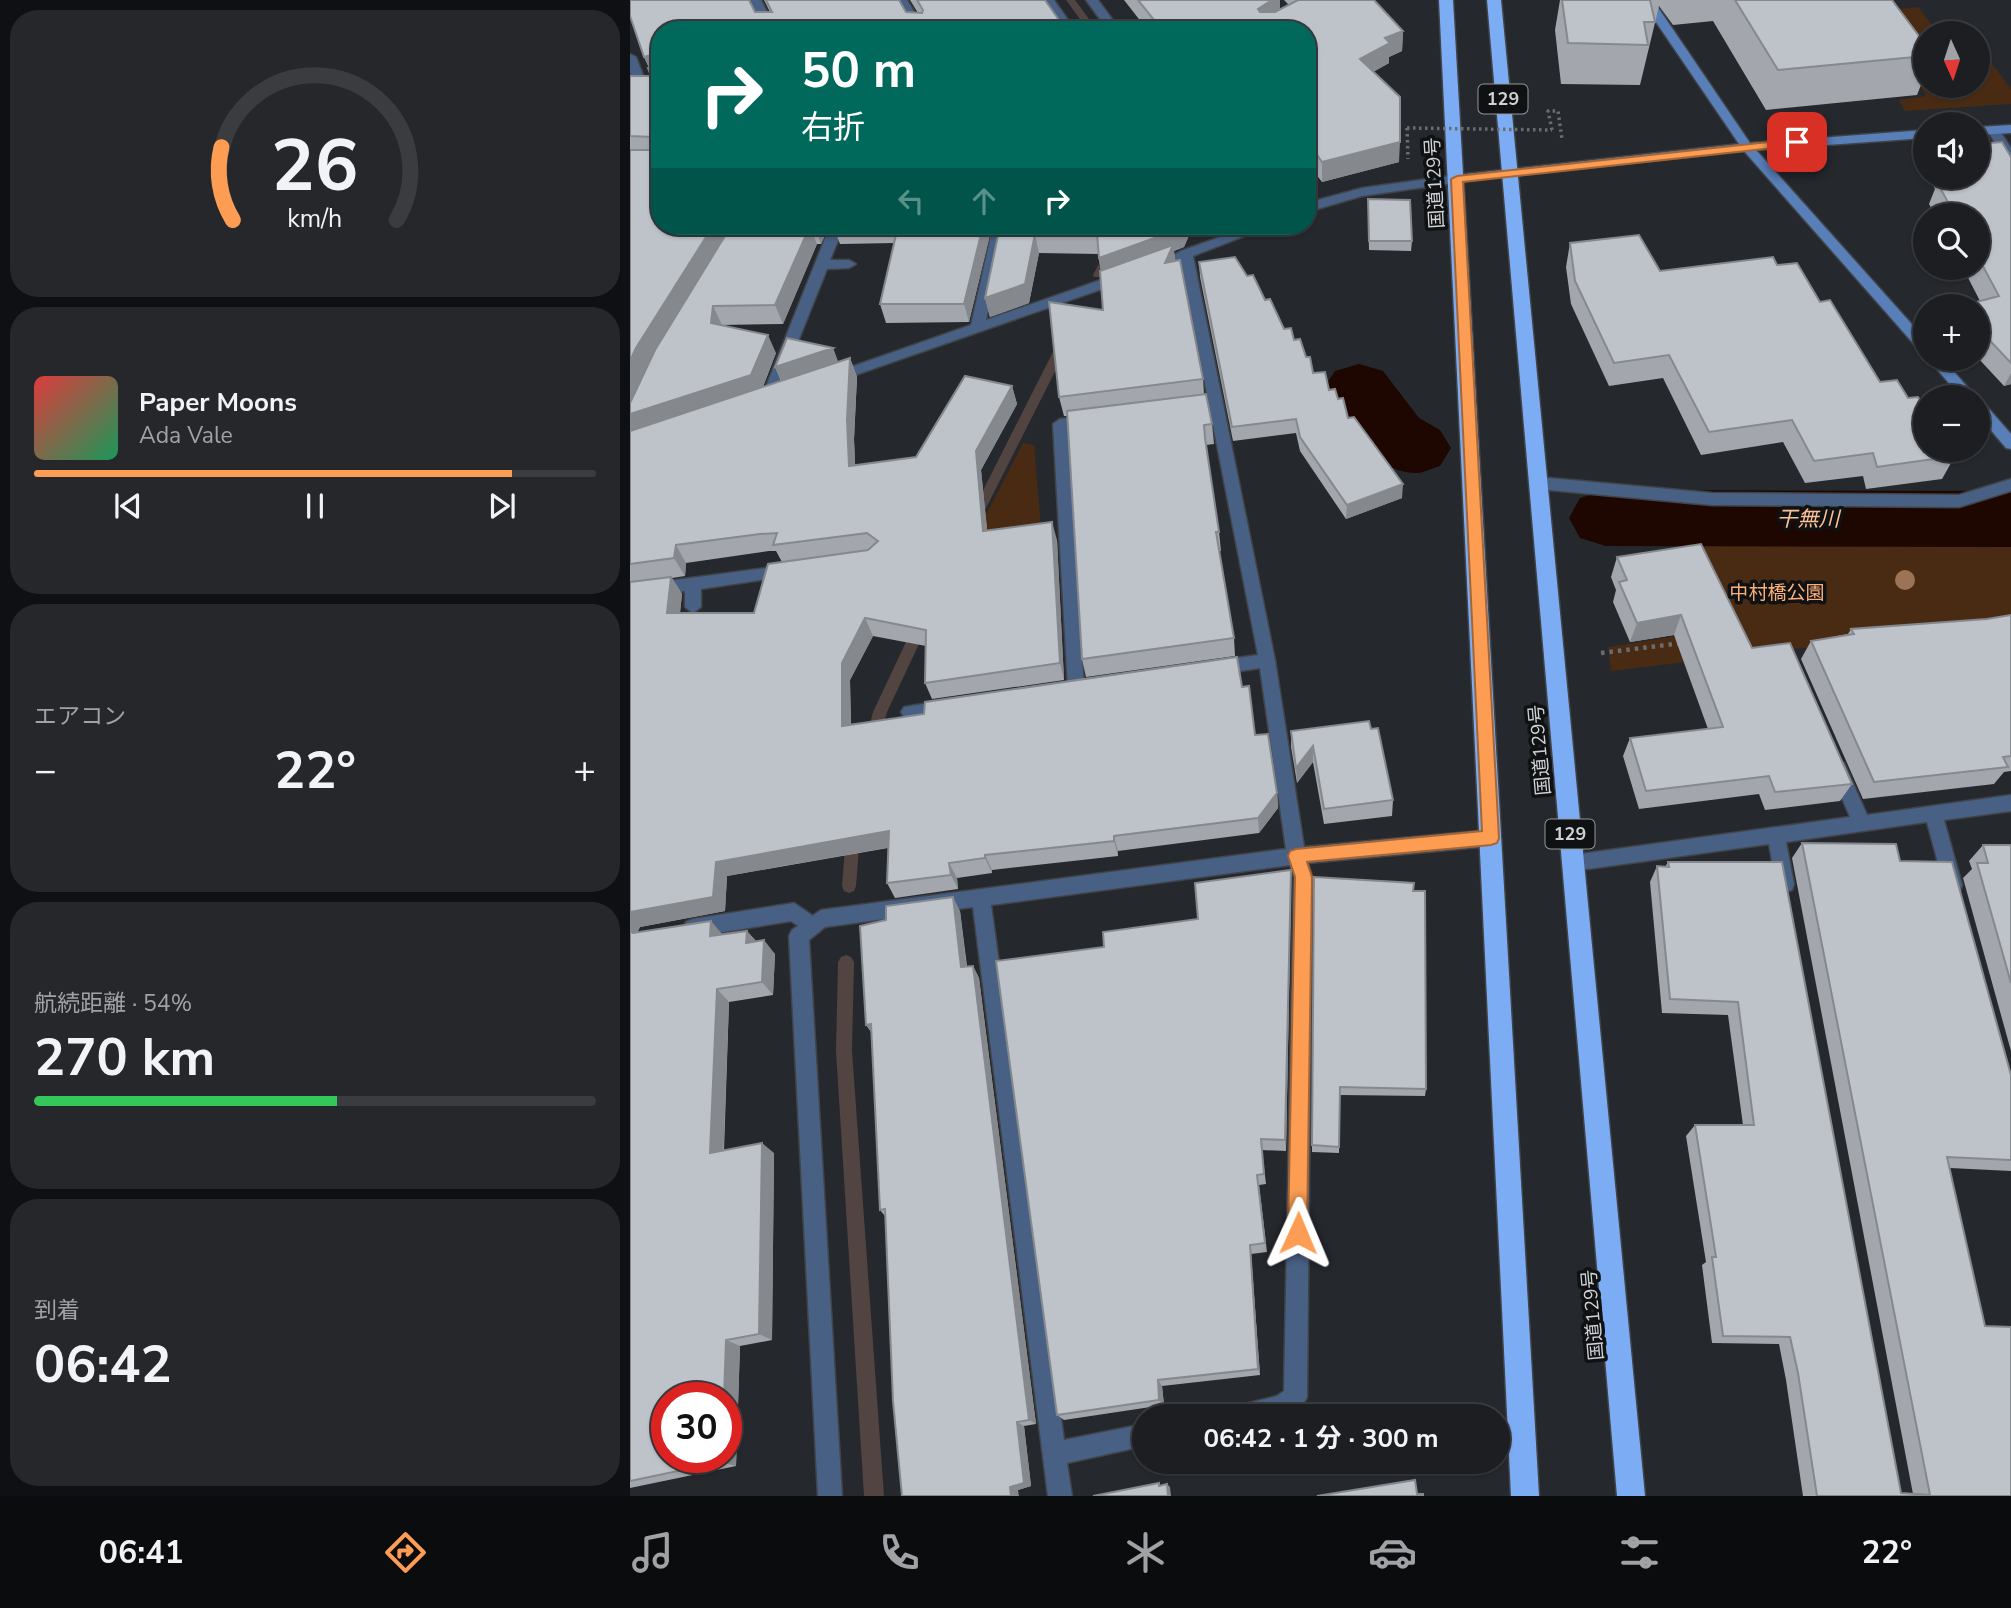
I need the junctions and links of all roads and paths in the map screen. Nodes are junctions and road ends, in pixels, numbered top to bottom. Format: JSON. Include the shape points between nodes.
{"nodes":[{"id":1,"x":755,"y":0,"type":"edge"},
{"id":2,"x":901,"y":0,"type":"edge"},
{"id":3,"x":1048,"y":0,"type":"edge"},
{"id":4,"x":1092,"y":0,"type":"edge"},
{"id":5,"x":1446,"y":0,"type":"edge"},
{"id":6,"x":1494,"y":0,"type":"edge"},
{"id":7,"x":1647,"y":0,"type":"edge"},
{"id":8,"x":766,"y":21,"type":"edge"},
{"id":9,"x":914,"y":21,"type":"edge"},
{"id":10,"x":1063,"y":21,"type":"edge"},
{"id":11,"x":1107,"y":21,"type":"edge"},
{"id":12,"x":630,"y":57,"type":"edge"},
{"id":13,"x":651,"y":82,"type":"edge"},
{"id":14,"x":2011,"y":129,"type":"edge"},
{"id":15,"x":1990,"y":130,"type":"edge"},
{"id":16,"x":1993,"y":130,"type":"junction"},
{"id":17,"x":1913,"y":135,"type":"edge"},
{"id":18,"x":1562,"y":138,"type":"dead end"},
{"id":19,"x":1747,"y":147,"type":"junction"},
{"id":20,"x":2011,"y":159,"type":"edge"},
{"id":21,"x":1408,"y":166,"type":"dead end"},
{"id":22,"x":1509,"y":172,"type":"junction"},
{"id":23,"x":1457,"y":179,"type":"junction"},
{"id":24,"x":1316,"y":205,"type":"edge"},
{"id":25,"x":833,"y":235,"type":"edge"},
{"id":26,"x":997,"y":235,"type":"edge"},
{"id":27,"x":1221,"y":235,"type":"edge"},
{"id":28,"x":1239,"y":235,"type":"edge"},
{"id":29,"x":1225,"y":240,"type":"junction"},
{"id":30,"x":1186,"y":254,"type":"junction"},
{"id":31,"x":1161,"y":263,"type":"edge"},
{"id":32,"x":849,"y":264,"type":"dead end"},
{"id":33,"x":821,"y":265,"type":"junction"},
{"id":34,"x":1135,"y":272,"type":"edge"},
{"id":35,"x":977,"y":329,"type":"junction"},
{"id":36,"x":1913,"y":334,"type":"edge"},
{"id":37,"x":1946,"y":371,"type":"edge"},
{"id":38,"x":820,"y":382,"type":"edge"},
{"id":39,"x":1958,"y":385,"type":"edge"},
{"id":40,"x":768,"y":399,"type":"edge"},
{"id":41,"x":1112,"y":418,"type":"edge"},
{"id":42,"x":1990,"y":419,"type":"edge"},
{"id":43,"x":2011,"y":443,"type":"edge"},
{"id":44,"x":1538,"y":483,"type":"junction"},
{"id":45,"x":2011,"y":485,"type":"edge"},
{"id":46,"x":810,"y":568,"type":"edge"},
{"id":47,"x":693,"y":583,"type":"junction"},
{"id":48,"x":630,"y":592,"type":"edge"},
{"id":49,"x":693,"y":607,"type":"dead end"},
{"id":50,"x":1690,"y":642,"type":"edge"},
{"id":51,"x":1601,"y":653,"type":"dead end"},
{"id":52,"x":1267,"y":660,"type":"junction"},
{"id":53,"x":1199,"y":670,"type":"edge"},
{"id":54,"x":1077,"y":688,"type":"edge"},
{"id":55,"x":961,"y":705,"type":"edge"},
{"id":56,"x":910,"y":712,"type":"dead end"},
{"id":57,"x":1829,"y":746,"type":"edge"},
{"id":58,"x":2011,"y":803,"type":"edge"},
{"id":59,"x":1933,"y":813,"type":"junction"},
{"id":60,"x":1862,"y":823,"type":"junction"},
{"id":61,"x":1776,"y":835,"type":"junction"},
{"id":62,"x":1491,"y":838,"type":"junction"},
{"id":63,"x":1296,"y":856,"type":"junction"},
{"id":64,"x":1573,"y":863,"type":"junction"},
{"id":65,"x":981,"y":898,"type":"junction"},
{"id":66,"x":1788,"y":902,"type":"edge"},
{"id":67,"x":1958,"y":904,"type":"edge"},
{"id":68,"x":812,"y":926,"type":"junction"},
{"id":69,"x":675,"y":931,"type":"edge"},
{"id":70,"x":1285,"y":1404,"type":"edge"},
{"id":71,"x":1132,"y":1438,"type":"edge"},
{"id":72,"x":1055,"y":1454,"type":"junction"},
{"id":73,"x":830,"y":1496,"type":"edge"},
{"id":74,"x":1060,"y":1496,"type":"edge"},
{"id":75,"x":1525,"y":1496,"type":"edge"},
{"id":76,"x":1632,"y":1496,"type":"edge"}],
"edges":[{"from":1,"to":8,"type":"street"},
{"from":2,"to":9,"type":"street"},
{"from":3,"to":10,"type":"street"},
{"from":4,"to":11,"type":"street"},
{"from":5,"to":23,"type":"highway","name":"国道129号","number":"129"},
{"from":6,"to":22,"type":"highway","name":"国道129号","number":"129"},
{"from":7,"to":19,"type":"street"},
{"from":12,"to":13,"type":"street","via":[[641,85]]},
{"from":14,"to":16,"type":"street"},
{"from":15,"to":16,"type":"street"},
{"from":16,"to":20,"type":"street"},
{"from":17,"to":19,"type":"street"},
{"from":18,"to":21,"type":"path","bridge":true,"via":[[1558,111],[1548,111],[1552,130],[1407,128]]},
{"from":19,"to":22,"type":"street"},
{"from":19,"to":36,"type":"street"},
{"from":22,"to":23,"type":"street"},
{"from":22,"to":44,"type":"highway","name":"国道129号","number":"129"},
{"from":23,"to":24,"type":"street","via":[[1372,190]]},
{"from":23,"to":62,"type":"highway","name":"国道129号","number":"129"},
{"from":25,"to":33,"type":"street"},
{"from":26,"to":35,"type":"street"},
{"from":27,"to":29,"type":"street"},
{"from":28,"to":29,"type":"street"},
{"from":29,"to":30,"type":"street"},
{"from":30,"to":31,"type":"street"},
{"from":30,"to":52,"type":"street","via":[[1210,406]]},
{"from":32,"to":33,"type":"street"},
{"from":33,"to":40,"type":"street"},
{"from":34,"to":35,"type":"street"},
{"from":35,"to":38,"type":"street"},
{"from":37,"to":39,"type":"street"},
{"from":41,"to":54,"type":"street","via":[[1060,424]]},
{"from":42,"to":43,"type":"street"},
{"from":44,"to":45,"type":"street","via":[[1712,499],[1959,501]]},
{"from":44,"to":64,"type":"highway","name":"国道129号","number":"129"},
{"from":46,"to":47,"type":"street"},
{"from":47,"to":48,"type":"street"},
{"from":47,"to":49,"type":"street"},
{"from":50,"to":51,"type":"path"},
{"from":52,"to":53,"type":"street"},
{"from":52,"to":63,"type":"street"},
{"from":55,"to":56,"type":"street"},
{"from":57,"to":60,"type":"street"},
{"from":58,"to":59,"type":"street"},
{"from":59,"to":60,"type":"street"},
{"from":59,"to":67,"type":"street"},
{"from":60,"to":61,"type":"street"},
{"from":61,"to":64,"type":"street"},
{"from":61,"to":66,"type":"street"},
{"from":62,"to":63,"type":"street"},
{"from":62,"to":75,"type":"highway","name":"国道129号","number":"129"},
{"from":63,"to":65,"type":"street"},
{"from":63,"to":70,"type":"street","via":[[1303,877],[1295,1396]]},
{"from":64,"to":76,"type":"highway","name":"国道129号","number":"129"},
{"from":65,"to":68,"type":"street","via":[[821,919]]},
{"from":65,"to":72,"type":"street"},
{"from":68,"to":69,"type":"street","via":[[794,912]]},
{"from":68,"to":73,"type":"street","via":[[799,936]]},
{"from":71,"to":72,"type":"street"},
{"from":72,"to":74,"type":"street"}]}
